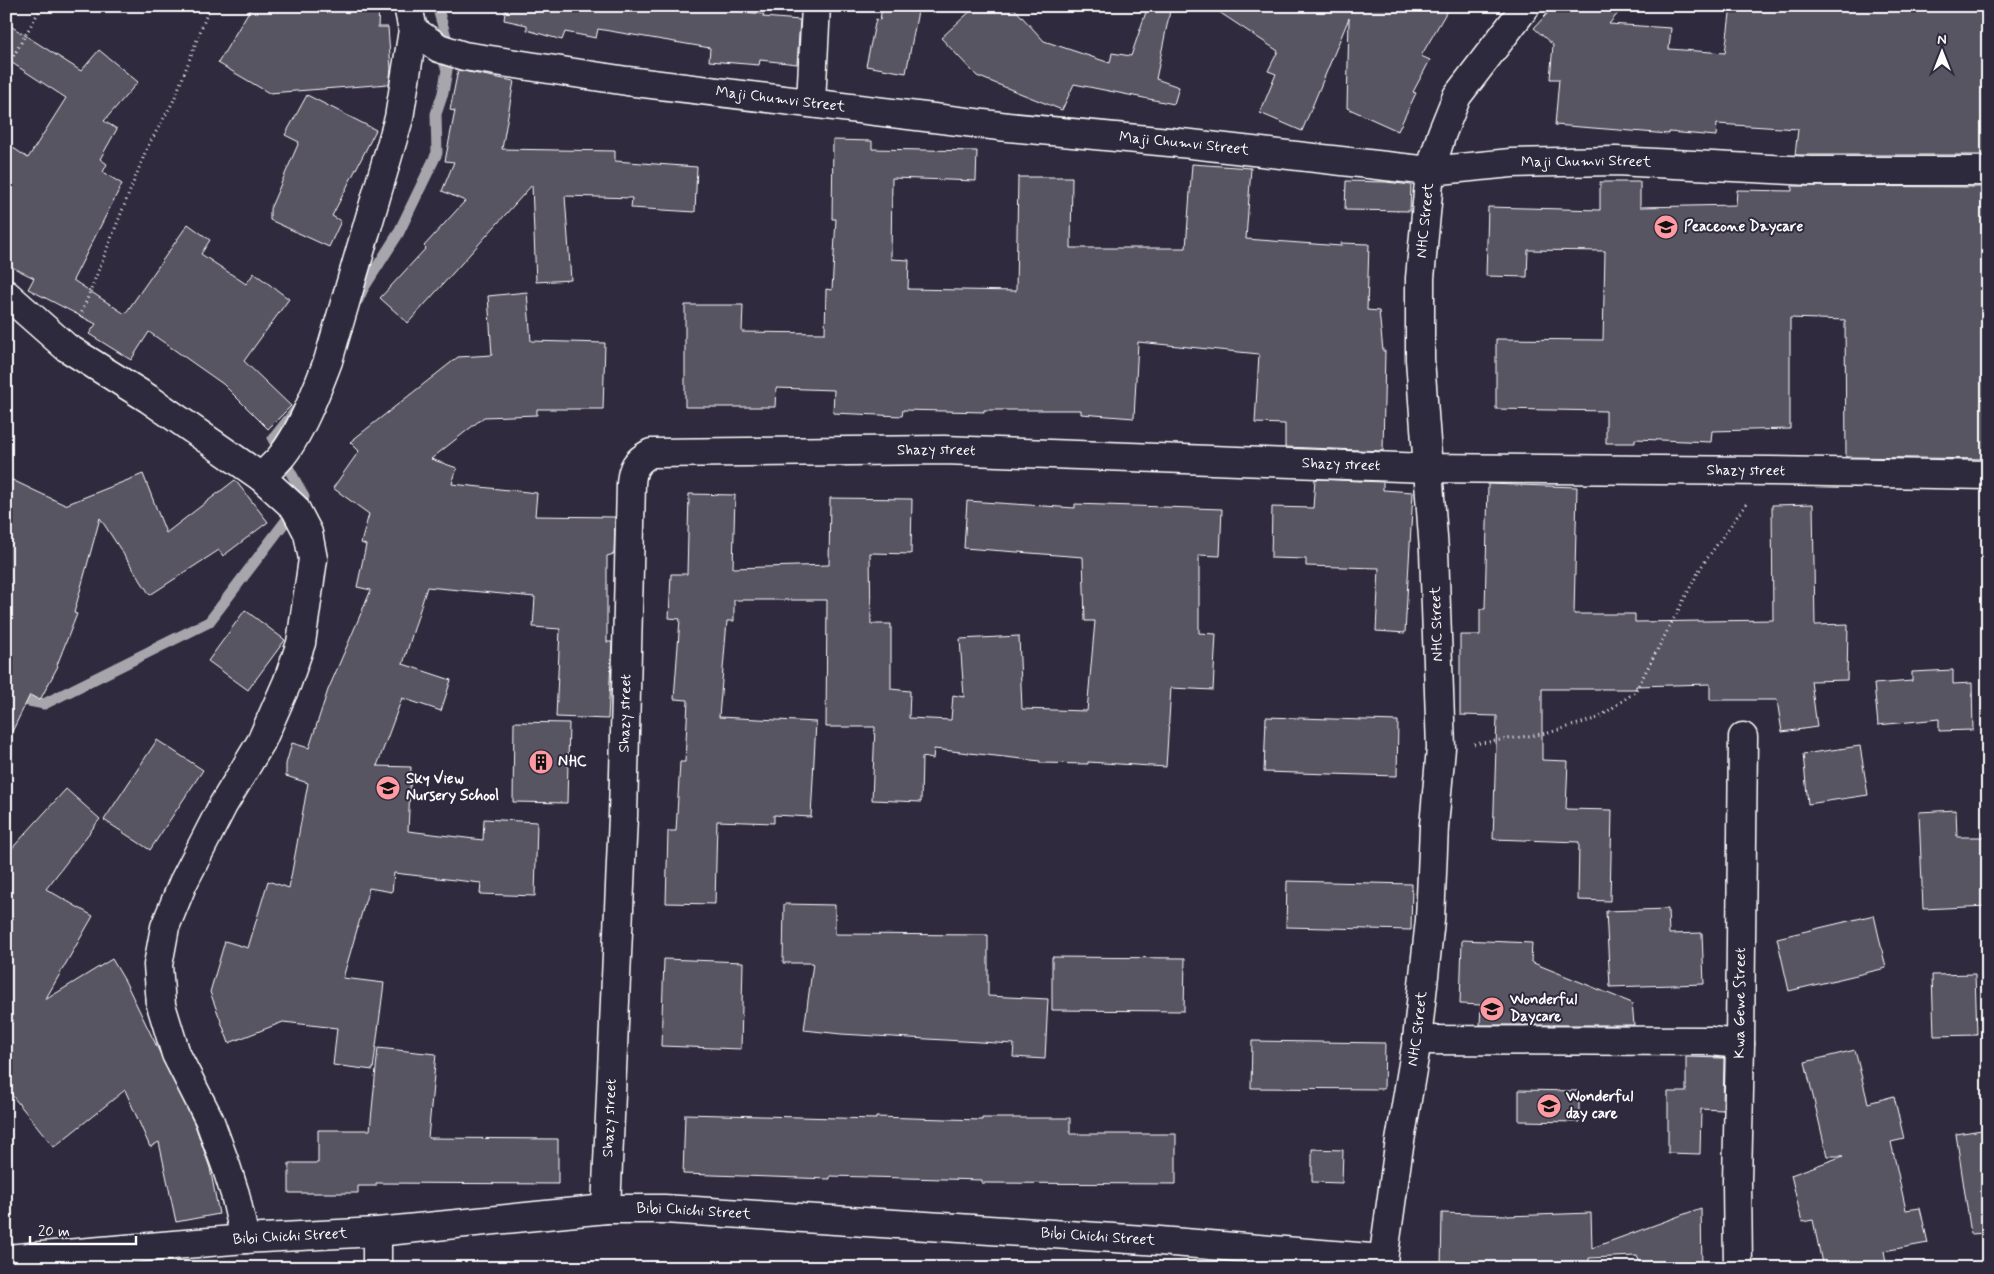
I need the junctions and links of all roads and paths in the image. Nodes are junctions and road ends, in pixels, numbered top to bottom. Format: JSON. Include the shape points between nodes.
{"nodes":[{"id":1,"x":42,"y":6,"type":"edge"},
{"id":2,"x":210,"y":6,"type":"edge"},
{"id":3,"x":816,"y":6,"type":"edge"},
{"id":4,"x":1526,"y":6,"type":"edge"},
{"id":5,"x":411,"y":18,"type":"edge"},
{"id":6,"x":6,"y":69,"type":"edge"},
{"id":7,"x":811,"y":102,"type":"junction"},
{"id":8,"x":1430,"y":171,"type":"junction"},
{"id":9,"x":1988,"y":171,"type":"edge"},
{"id":10,"x":6,"y":294,"type":"edge"},
{"id":11,"x":66,"y":347,"type":"junction"},
{"id":12,"x":1427,"y":468,"type":"junction"},
{"id":13,"x":1770,"y":471,"type":"junction"},
{"id":14,"x":1988,"y":475,"type":"edge"},
{"id":15,"x":260,"y":477,"type":"junction"},
{"id":16,"x":1743,"y":737,"type":"dead end"},
{"id":17,"x":1441,"y":748,"type":"junction"},
{"id":18,"x":1417,"y":1040,"type":"junction"},
{"id":19,"x":1740,"y":1044,"type":"junction"},
{"id":20,"x":606,"y":1209,"type":"junction"},
{"id":21,"x":377,"y":1232,"type":"junction"},
{"id":22,"x":245,"y":1239,"type":"junction"},
{"id":23,"x":6,"y":1259,"type":"edge"},
{"id":24,"x":1383,"y":1263,"type":"edge"},
{"id":25,"x":378,"y":1268,"type":"edge"},
{"id":26,"x":1738,"y":1268,"type":"edge"}],
"edges":[{"from":1,"to":6,"type":"path"},
{"from":2,"to":11,"type":"path","via":[[174,100],[147,148]]},
{"from":3,"to":7,"type":"street"},
{"from":4,"to":8,"type":"street","name":"NHC Street","via":[[1457,96]]},
{"from":5,"to":7,"type":"street","name":"Maji Chumvi Street","via":[[439,48],[464,56],[627,81]]},
{"from":5,"to":15,"type":"street","via":[[399,118],[328,361],[300,426],[281,457]]},
{"from":7,"to":8,"type":"street","name":"Maji Chumvi Street","via":[[1008,127]]},
{"from":8,"to":9,"type":"street","name":"Maji Chumvi Street","via":[[1510,163],[1616,161],[1810,171]]},
{"from":8,"to":12,"type":"street","name":"NHC Street","via":[[1420,278],[1420,359]]},
{"from":10,"to":11,"type":"street"},
{"from":11,"to":15,"type":"street","via":[[149,399]]},
{"from":12,"to":13,"type":"street","name":"Shazy street"},
{"from":12,"to":17,"type":"street","name":"NHC Street","via":[[1434,551]]},
{"from":12,"to":20,"type":"street","name":"Shazy street","via":[[944,450],[651,453],[641,458],[632,472],[631,484],[623,816]]},
{"from":13,"to":14,"type":"street","name":"Shazy street"},
{"from":13,"to":17,"type":"path","via":[[1701,566],[1634,692],[1598,718],[1548,733]]},
{"from":15,"to":22,"type":"street","via":[[295,508],[308,533],[313,559],[301,643],[260,742],[183,883],[165,927],[158,965],[161,1005],[176,1054],[209,1119],[235,1194]]},
{"from":16,"to":19,"type":"street","name":"Kwa Gewe Street"},
{"from":17,"to":18,"type":"street","name":"NHC Street","via":[[1430,920]]},
{"from":18,"to":19,"type":"street"},
{"from":18,"to":24,"type":"street","name":"NHC Street"},
{"from":19,"to":26,"type":"street","name":"Kwa Gewe Street"},
{"from":20,"to":21,"type":"street","name":"Bibi Chichi Street"},
{"from":20,"to":24,"type":"street","name":"Bibi Chichi Street","via":[[664,1209],[1160,1241]]},
{"from":21,"to":22,"type":"street","name":"Bibi Chichi Street"},
{"from":21,"to":25,"type":"street"},
{"from":22,"to":23,"type":"street","name":"Bibi Chichi Street"}]}
